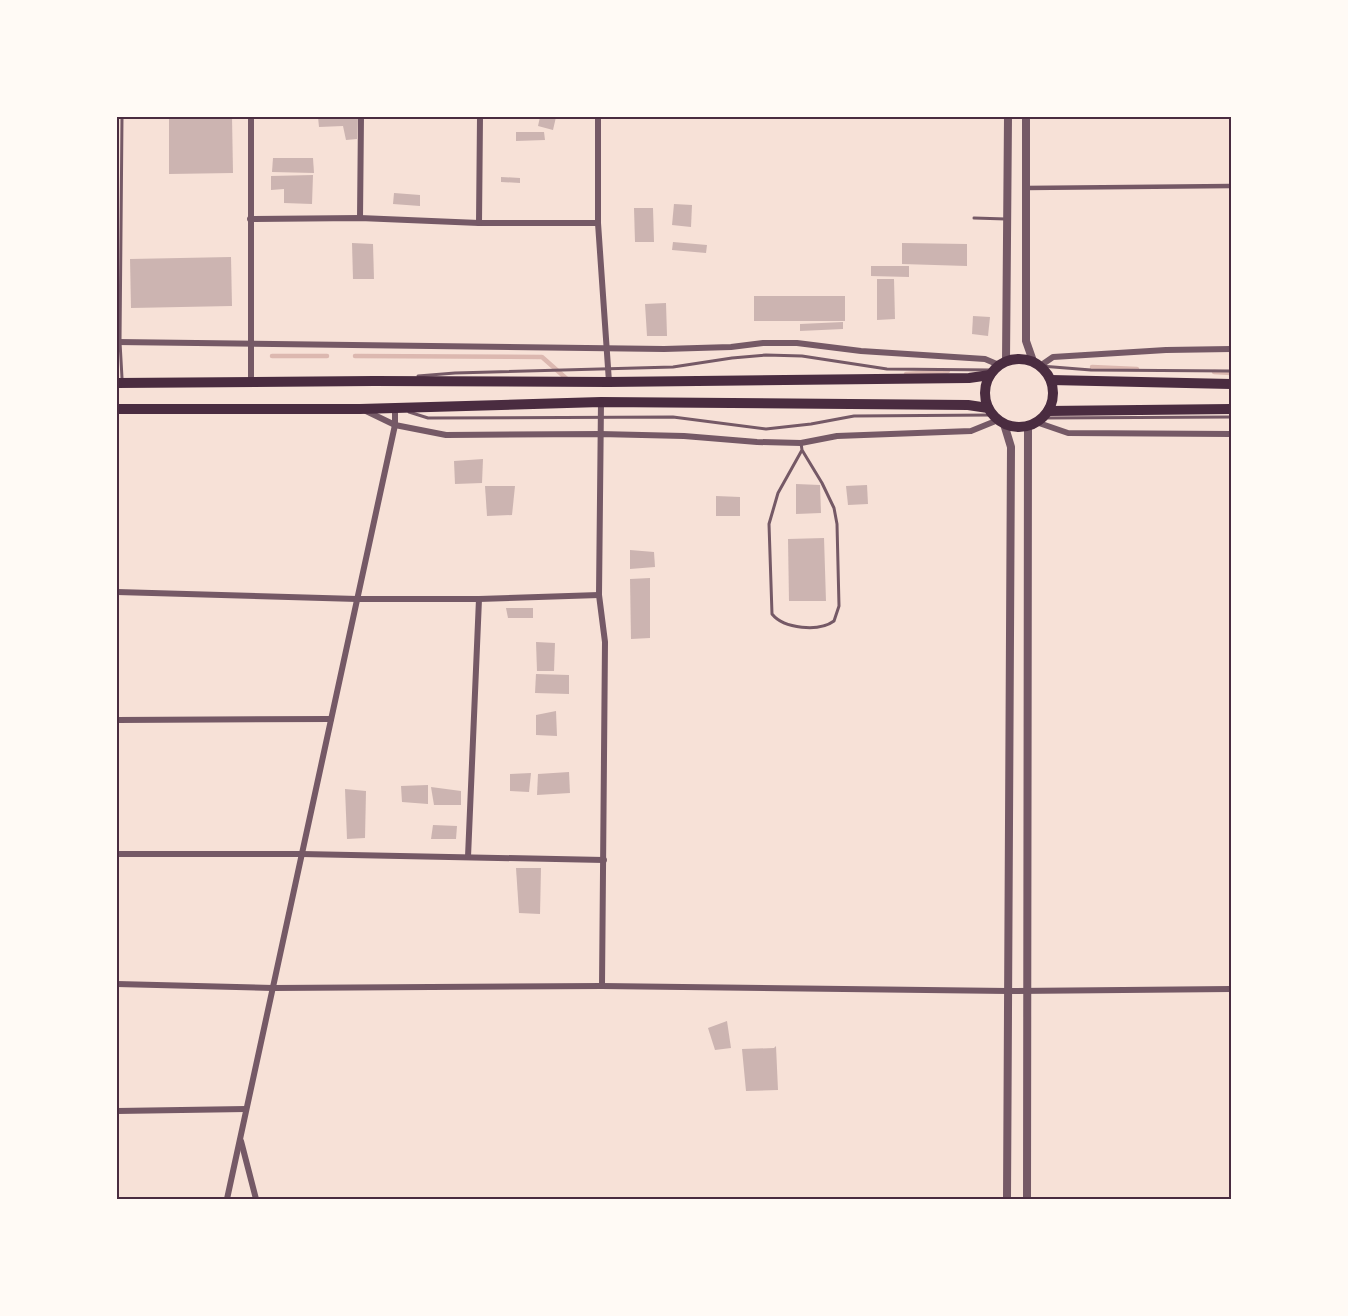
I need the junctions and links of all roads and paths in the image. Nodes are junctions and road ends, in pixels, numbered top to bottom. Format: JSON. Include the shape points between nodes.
{"nodes":[{"id":1,"x":122,"y":117,"type":"edge"},
{"id":2,"x":251,"y":117,"type":"edge"},
{"id":3,"x":361,"y":117,"type":"edge"},
{"id":4,"x":480,"y":117,"type":"edge"},
{"id":5,"x":598,"y":117,"type":"edge"},
{"id":6,"x":1008,"y":117,"type":"edge"},
{"id":7,"x":1026,"y":117,"type":"edge"},
{"id":8,"x":1231,"y":186,"type":"edge"},
{"id":9,"x":1026,"y":188,"type":"junction"},
{"id":10,"x":360,"y":218,"type":"junction"},
{"id":11,"x":974,"y":218,"type":"dead end"},
{"id":12,"x":250,"y":219,"type":"junction"},
{"id":13,"x":1008,"y":219,"type":"junction"},
{"id":14,"x":598,"y":223,"type":"junction"},
{"id":15,"x":479,"y":224,"type":"junction"},
{"id":16,"x":119,"y":342,"type":"edge"},
{"id":17,"x":250,"y":345,"type":"junction"},
{"id":18,"x":608,"y":347,"type":"junction"},
{"id":19,"x":1231,"y":349,"type":"edge"},
{"id":20,"x":1036,"y":364,"type":"junction"},
{"id":21,"x":997,"y":368,"type":"junction"},
{"id":22,"x":608,"y":369,"type":"junction"},
{"id":23,"x":1231,"y":371,"type":"edge"},
{"id":24,"x":119,"y":380,"type":"edge"},
{"id":25,"x":1051,"y":380,"type":"junction"},
{"id":26,"x":374,"y":381,"type":"junction"},
{"id":27,"x":251,"y":382,"type":"junction"},
{"id":28,"x":609,"y":382,"type":"junction"},
{"id":29,"x":1231,"y":384,"type":"edge"},
{"id":30,"x":601,"y":402,"type":"junction"},
{"id":31,"x":395,"y":408,"type":"junction"},
{"id":32,"x":117,"y":409,"type":"edge"},
{"id":33,"x":208,"y":409,"type":"junction"},
{"id":34,"x":360,"y":409,"type":"junction"},
{"id":35,"x":1231,"y":409,"type":"edge"},
{"id":36,"x":117,"y":416,"type":"edge"},
{"id":37,"x":996,"y":417,"type":"junction"},
{"id":38,"x":1231,"y":417,"type":"edge"},
{"id":39,"x":600,"y":418,"type":"junction"},
{"id":40,"x":1039,"y":419,"type":"junction"},
{"id":41,"x":395,"y":425,"type":"junction"},
{"id":42,"x":600,"y":434,"type":"junction"},
{"id":43,"x":1231,"y":434,"type":"edge"},
{"id":44,"x":801,"y":443,"type":"junction"},
{"id":45,"x":802,"y":450,"type":"junction"},
{"id":46,"x":117,"y":592,"type":"edge"},
{"id":47,"x":599,"y":595,"type":"junction"},
{"id":48,"x":357,"y":599,"type":"junction"},
{"id":49,"x":479,"y":599,"type":"junction"},
{"id":50,"x":331,"y":719,"type":"junction"},
{"id":51,"x":117,"y":720,"type":"edge"},
{"id":52,"x":117,"y":854,"type":"edge"},
{"id":53,"x":302,"y":854,"type":"junction"},
{"id":54,"x":468,"y":857,"type":"junction"},
{"id":55,"x":604,"y":860,"type":"junction"},
{"id":56,"x":117,"y":984,"type":"edge"},
{"id":57,"x":603,"y":986,"type":"junction"},
{"id":58,"x":273,"y":988,"type":"junction"},
{"id":59,"x":1231,"y":989,"type":"edge"},
{"id":60,"x":1008,"y":991,"type":"junction"},
{"id":61,"x":1027,"y":991,"type":"junction"},
{"id":62,"x":246,"y":1109,"type":"junction"},
{"id":63,"x":117,"y":1111,"type":"edge"},
{"id":64,"x":240,"y":1138,"type":"junction"},
{"id":65,"x":227,"y":1199,"type":"edge"},
{"id":66,"x":256,"y":1199,"type":"edge"},
{"id":67,"x":1007,"y":1199,"type":"edge"},
{"id":68,"x":1027,"y":1199,"type":"edge"}],
"edges":[{"from":1,"to":16,"type":"lane"},
{"from":2,"to":12,"type":"street"},
{"from":3,"to":10,"type":"street"},
{"from":4,"to":15,"type":"street"},
{"from":5,"to":14,"type":"street"},
{"from":6,"to":13,"type":"street"},
{"from":7,"to":9,"type":"street"},
{"from":8,"to":9,"type":"street"},
{"from":9,"to":20,"type":"street","via":[[1026,341]]},
{"from":10,"to":12,"type":"street"},
{"from":10,"to":15,"type":"street"},
{"from":11,"to":13,"type":"lane"},
{"from":12,"to":17,"type":"street"},
{"from":13,"to":21,"type":"street"},
{"from":14,"to":15,"type":"street"},
{"from":14,"to":18,"type":"street"},
{"from":16,"to":17,"type":"street"},
{"from":16,"to":24,"type":"lane"},
{"from":17,"to":18,"type":"street"},
{"from":17,"to":27,"type":"street"},
{"from":18,"to":21,"type":"street","via":[[797,343],[985,359]]},
{"from":18,"to":22,"type":"street"},
{"from":19,"to":20,"type":"street","via":[[1053,357]]},
{"from":20,"to":21,"type":"highway","via":[[1017,358]]},
{"from":20,"to":23,"type":"lane","via":[[1091,370]]},
{"from":20,"to":25,"type":"highway"},
{"from":21,"to":22,"type":"lane","via":[[887,369],[802,356],[766,355],[673,367]]},
{"from":21,"to":28,"type":"highway","via":[[969,378]]},
{"from":21,"to":37,"type":"highway","via":[[984,393]]},
{"from":22,"to":26,"type":"lane","via":[[455,373]]},
{"from":22,"to":28,"type":"street"},
{"from":24,"to":27,"type":"highway","via":[[180,384]]},
{"from":25,"to":29,"type":"highway"},
{"from":25,"to":40,"type":"highway","via":[[1053,396]]},
{"from":26,"to":27,"type":"highway"},
{"from":26,"to":28,"type":"highway"},
{"from":30,"to":31,"type":"highway"},
{"from":30,"to":37,"type":"highway","via":[[969,405]]},
{"from":30,"to":39,"type":"street"},
{"from":31,"to":34,"type":"highway"},
{"from":31,"to":39,"type":"lane","via":[[428,418]]},
{"from":31,"to":41,"type":"street"},
{"from":32,"to":33,"type":"highway"},
{"from":33,"to":34,"type":"highway"},
{"from":33,"to":36,"type":"highway"},
{"from":34,"to":41,"type":"street"},
{"from":35,"to":40,"type":"highway"},
{"from":37,"to":39,"type":"lane","via":[[854,416],[766,429],[673,417]]},
{"from":37,"to":40,"type":"highway","via":[[1012,426]]},
{"from":37,"to":44,"type":"street","via":[[971,431],[837,436]]},
{"from":37,"to":60,"type":"street","via":[[1011,447]]},
{"from":38,"to":40,"type":"lane"},
{"from":39,"to":42,"type":"street"},
{"from":40,"to":43,"type":"street","via":[[1068,433]]},
{"from":40,"to":61,"type":"street"},
{"from":41,"to":42,"type":"street","via":[[446,435]]},
{"from":41,"to":48,"type":"street"},
{"from":42,"to":44,"type":"street"},
{"from":42,"to":47,"type":"street"},
{"from":44,"to":45,"type":"lane"},
{"from":45,"to":45,"type":"lane","via":[[778,493],[769,524],[772,614],[792,627],[822,626],[834,621],[839,606],[834,508]]},
{"from":46,"to":48,"type":"street"},
{"from":47,"to":49,"type":"street"},
{"from":47,"to":55,"type":"street","via":[[605,642]]},
{"from":48,"to":49,"type":"street"},
{"from":48,"to":50,"type":"street"},
{"from":49,"to":54,"type":"street"},
{"from":50,"to":51,"type":"street"},
{"from":50,"to":53,"type":"street"},
{"from":52,"to":53,"type":"street"},
{"from":53,"to":54,"type":"street"},
{"from":53,"to":58,"type":"street"},
{"from":54,"to":55,"type":"street"},
{"from":55,"to":57,"type":"street"},
{"from":56,"to":58,"type":"street"},
{"from":57,"to":58,"type":"street"},
{"from":57,"to":60,"type":"street"},
{"from":58,"to":62,"type":"street"},
{"from":59,"to":61,"type":"street"},
{"from":60,"to":61,"type":"street"},
{"from":60,"to":67,"type":"street"},
{"from":61,"to":68,"type":"street"},
{"from":62,"to":63,"type":"street"},
{"from":62,"to":64,"type":"street"},
{"from":64,"to":65,"type":"street"},
{"from":64,"to":66,"type":"street"}]}
